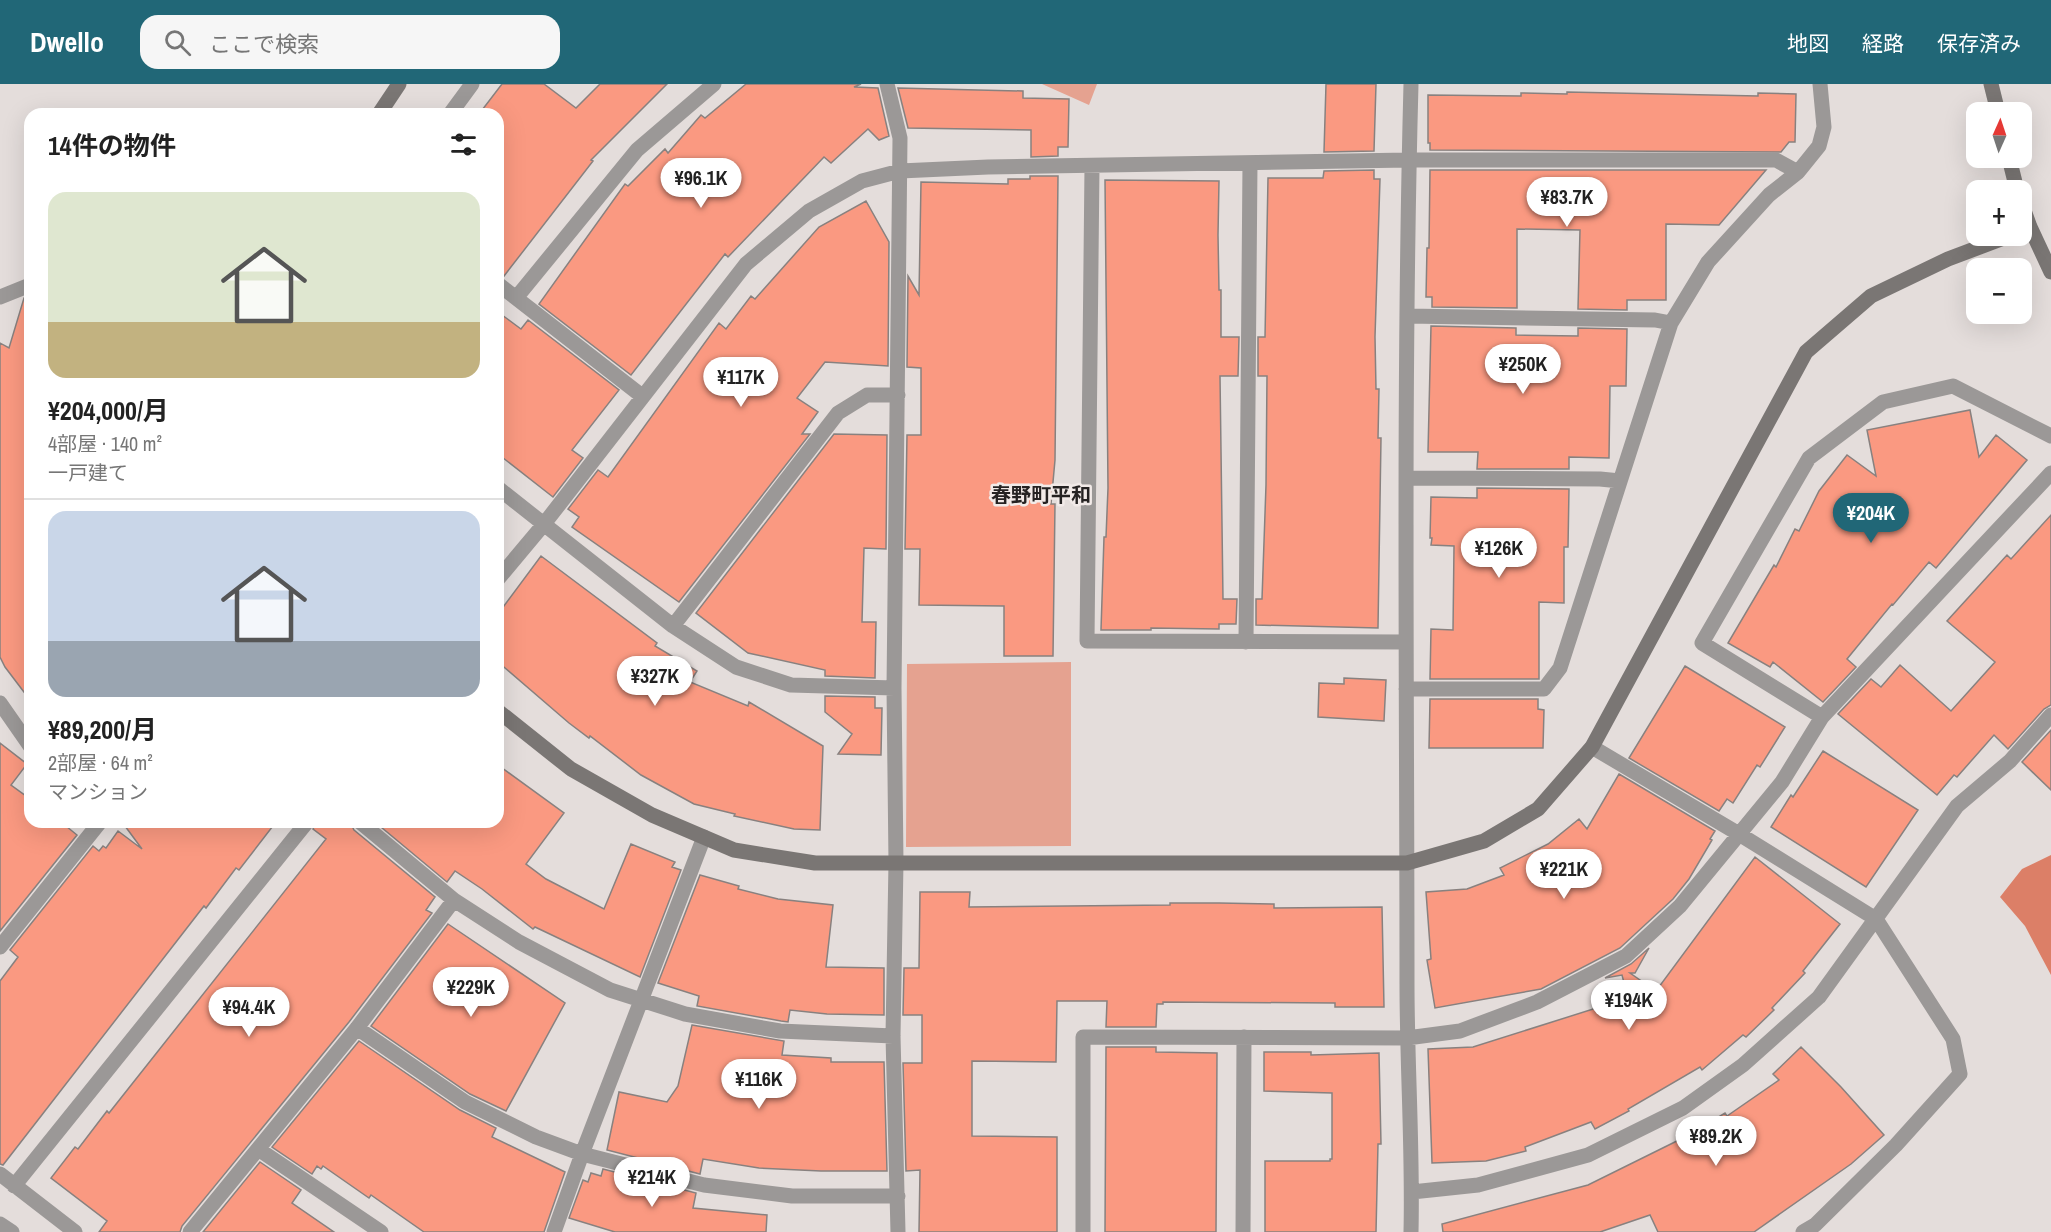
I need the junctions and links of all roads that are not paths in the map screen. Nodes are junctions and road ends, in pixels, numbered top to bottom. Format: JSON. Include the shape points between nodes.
{"nodes":[{"id":1,"x":399,"y":84,"type":"edge"},
{"id":2,"x":472,"y":84,"type":"edge"},
{"id":3,"x":714,"y":84,"type":"edge"},
{"id":4,"x":887,"y":84,"type":"edge"},
{"id":5,"x":1411,"y":84,"type":"edge"},
{"id":6,"x":1820,"y":84,"type":"edge"},
{"id":7,"x":1991,"y":84,"type":"edge"},
{"id":8,"x":1996,"y":102,"type":"edge"},
{"id":9,"x":383,"y":108,"type":"edge"},
{"id":10,"x":454,"y":108,"type":"edge"},
{"id":11,"x":1409,"y":160,"type":"junction"},
{"id":12,"x":1250,"y":163,"type":"junction"},
{"id":13,"x":1092,"y":166,"type":"junction"},
{"id":14,"x":900,"y":171,"type":"junction"},
{"id":15,"x":1798,"y":172,"type":"junction"},
{"id":16,"x":2032,"y":239,"type":"edge"},
{"id":17,"x":1982,"y":246,"type":"edge"},
{"id":18,"x":2051,"y":272,"type":"edge"},
{"id":19,"x":24,"y":287,"type":"edge"},
{"id":20,"x":504,"y":289,"type":"edge"},
{"id":21,"x":0,"y":297,"type":"edge"},
{"id":22,"x":516,"y":298,"type":"junction"},
{"id":23,"x":1408,"y":316,"type":"junction"},
{"id":24,"x":1671,"y":324,"type":"junction"},
{"id":25,"x":898,"y":395,"type":"junction"},
{"id":26,"x":642,"y":396,"type":"junction"},
{"id":27,"x":2051,"y":436,"type":"edge"},
{"id":28,"x":2051,"y":473,"type":"edge"},
{"id":29,"x":1407,"y":478,"type":"junction"},
{"id":30,"x":1620,"y":481,"type":"junction"},
{"id":31,"x":504,"y":493,"type":"edge"},
{"id":32,"x":544,"y":524,"type":"junction"},
{"id":33,"x":504,"y":572,"type":"edge"},
{"id":34,"x":673,"y":626,"type":"junction"},
{"id":35,"x":1246,"y":642,"type":"junction"},
{"id":36,"x":1406,"y":642,"type":"junction"},
{"id":37,"x":894,"y":688,"type":"junction"},
{"id":38,"x":1406,"y":688,"type":"junction"},
{"id":39,"x":0,"y":703,"type":"edge"},
{"id":40,"x":2051,"y":715,"type":"edge"},
{"id":41,"x":504,"y":716,"type":"edge"},
{"id":42,"x":1822,"y":717,"type":"junction"},
{"id":43,"x":24,"y":737,"type":"edge"},
{"id":44,"x":1592,"y":747,"type":"junction"},
{"id":45,"x":95,"y":828,"type":"edge"},
{"id":46,"x":302,"y":828,"type":"edge"},
{"id":47,"x":367,"y":828,"type":"edge"},
{"id":48,"x":1739,"y":834,"type":"junction"},
{"id":49,"x":704,"y":837,"type":"junction"},
{"id":50,"x":896,"y":862,"type":"junction"},
{"id":51,"x":1407,"y":863,"type":"junction"},
{"id":52,"x":454,"y":900,"type":"junction"},
{"id":53,"x":1876,"y":919,"type":"junction"},
{"id":54,"x":0,"y":947,"type":"edge"},
{"id":55,"x":641,"y":1000,"type":"junction"},
{"id":56,"x":357,"y":1028,"type":"junction"},
{"id":57,"x":893,"y":1036,"type":"junction"},
{"id":58,"x":1244,"y":1037,"type":"junction"},
{"id":59,"x":1407,"y":1038,"type":"junction"},
{"id":60,"x":258,"y":1149,"type":"junction"},
{"id":61,"x":582,"y":1154,"type":"junction"},
{"id":62,"x":0,"y":1174,"type":"edge"},
{"id":63,"x":14,"y":1186,"type":"junction"},
{"id":64,"x":1412,"y":1192,"type":"junction"},
{"id":65,"x":898,"y":1196,"type":"junction"},
{"id":66,"x":0,"y":1224,"type":"edge"},
{"id":67,"x":1813,"y":1230,"type":"edge"},
{"id":68,"x":12,"y":1232,"type":"edge"},
{"id":69,"x":75,"y":1232,"type":"edge"},
{"id":70,"x":190,"y":1232,"type":"edge"},
{"id":71,"x":381,"y":1232,"type":"edge"},
{"id":72,"x":554,"y":1232,"type":"edge"},
{"id":73,"x":898,"y":1232,"type":"edge"},
{"id":74,"x":1083,"y":1232,"type":"edge"},
{"id":75,"x":1243,"y":1232,"type":"edge"},
{"id":76,"x":1411,"y":1232,"type":"edge"}],
"edges":[{"from":1,"to":9,"type":"street"},
{"from":2,"to":10,"type":"street"},
{"from":3,"to":22,"type":"street","via":[[637,150]]},
{"from":4,"to":14,"type":"street","via":[[900,138]]},
{"from":5,"to":11,"type":"street"},
{"from":6,"to":15,"type":"street","via":[[1824,127],[1819,146]]},
{"from":7,"to":8,"type":"street"},
{"from":11,"to":12,"type":"street"},
{"from":11,"to":15,"type":"street","via":[[1776,160]]},
{"from":11,"to":23,"type":"street"},
{"from":12,"to":13,"type":"street"},
{"from":12,"to":35,"type":"street"},
{"from":13,"to":14,"type":"street"},
{"from":13,"to":35,"type":"street","via":[[1087,641]]},
{"from":14,"to":25,"type":"street"},
{"from":14,"to":26,"type":"street","via":[[862,181],[809,211],[746,264]]},
{"from":15,"to":24,"type":"street","via":[[1769,195],[1708,262]]},
{"from":16,"to":18,"type":"street"},
{"from":17,"to":44,"type":"street","via":[[1871,296],[1806,352]]},
{"from":19,"to":21,"type":"street"},
{"from":20,"to":22,"type":"street"},
{"from":22,"to":26,"type":"street"},
{"from":23,"to":24,"type":"street","via":[[1655,320]]},
{"from":23,"to":29,"type":"street"},
{"from":24,"to":30,"type":"street"},
{"from":25,"to":34,"type":"street","via":[[867,395],[838,413]]},
{"from":25,"to":37,"type":"street"},
{"from":26,"to":32,"type":"street"},
{"from":27,"to":42,"type":"street","via":[[1953,386],[1884,402],[1809,458],[1702,643]]},
{"from":28,"to":42,"type":"street"},
{"from":29,"to":30,"type":"street"},
{"from":29,"to":36,"type":"street"},
{"from":30,"to":38,"type":"street","via":[[1560,668],[1544,689]]},
{"from":31,"to":32,"type":"street"},
{"from":32,"to":33,"type":"street"},
{"from":32,"to":34,"type":"street"},
{"from":34,"to":37,"type":"street","via":[[736,667],[791,685]]},
{"from":35,"to":36,"type":"street"},
{"from":36,"to":38,"type":"street"},
{"from":37,"to":50,"type":"street"},
{"from":38,"to":51,"type":"street"},
{"from":39,"to":43,"type":"street"},
{"from":40,"to":53,"type":"street","via":[[2010,761],[1957,806]]},
{"from":41,"to":49,"type":"street","via":[[570,769],[652,815]]},
{"from":42,"to":48,"type":"street","via":[[1782,782]]},
{"from":44,"to":48,"type":"street"},
{"from":44,"to":51,"type":"street","via":[[1538,810],[1484,841]]},
{"from":45,"to":54,"type":"street"},
{"from":46,"to":63,"type":"street"},
{"from":47,"to":52,"type":"street"},
{"from":48,"to":53,"type":"street"},
{"from":48,"to":59,"type":"street","via":[[1680,906],[1626,956],[1538,1002],[1460,1030]]},
{"from":49,"to":50,"type":"street","via":[[734,850],[815,862]]},
{"from":49,"to":55,"type":"street"},
{"from":50,"to":51,"type":"street"},
{"from":50,"to":57,"type":"street"},
{"from":51,"to":59,"type":"street"},
{"from":52,"to":55,"type":"street","via":[[519,942],[610,990]]},
{"from":52,"to":56,"type":"street"},
{"from":53,"to":64,"type":"street","via":[[1819,997],[1743,1065],[1683,1108],[1588,1155],[1478,1185]]},
{"from":53,"to":67,"type":"street","via":[[1953,1039],[1960,1074]]},
{"from":55,"to":57,"type":"street","via":[[685,1014],[780,1031]]},
{"from":55,"to":61,"type":"street"},
{"from":56,"to":60,"type":"street"},
{"from":56,"to":61,"type":"street","via":[[465,1102],[536,1137]]},
{"from":57,"to":65,"type":"street"},
{"from":58,"to":59,"type":"street"},
{"from":58,"to":74,"type":"street","via":[[1083,1037]]},
{"from":58,"to":75,"type":"street"},
{"from":59,"to":64,"type":"street"},
{"from":60,"to":70,"type":"street"},
{"from":60,"to":71,"type":"street"},
{"from":61,"to":65,"type":"street","via":[[704,1185],[792,1196]]},
{"from":61,"to":72,"type":"street"},
{"from":62,"to":63,"type":"street"},
{"from":63,"to":69,"type":"street"},
{"from":64,"to":76,"type":"street"},
{"from":65,"to":73,"type":"street"},
{"from":66,"to":68,"type":"street"}]}
